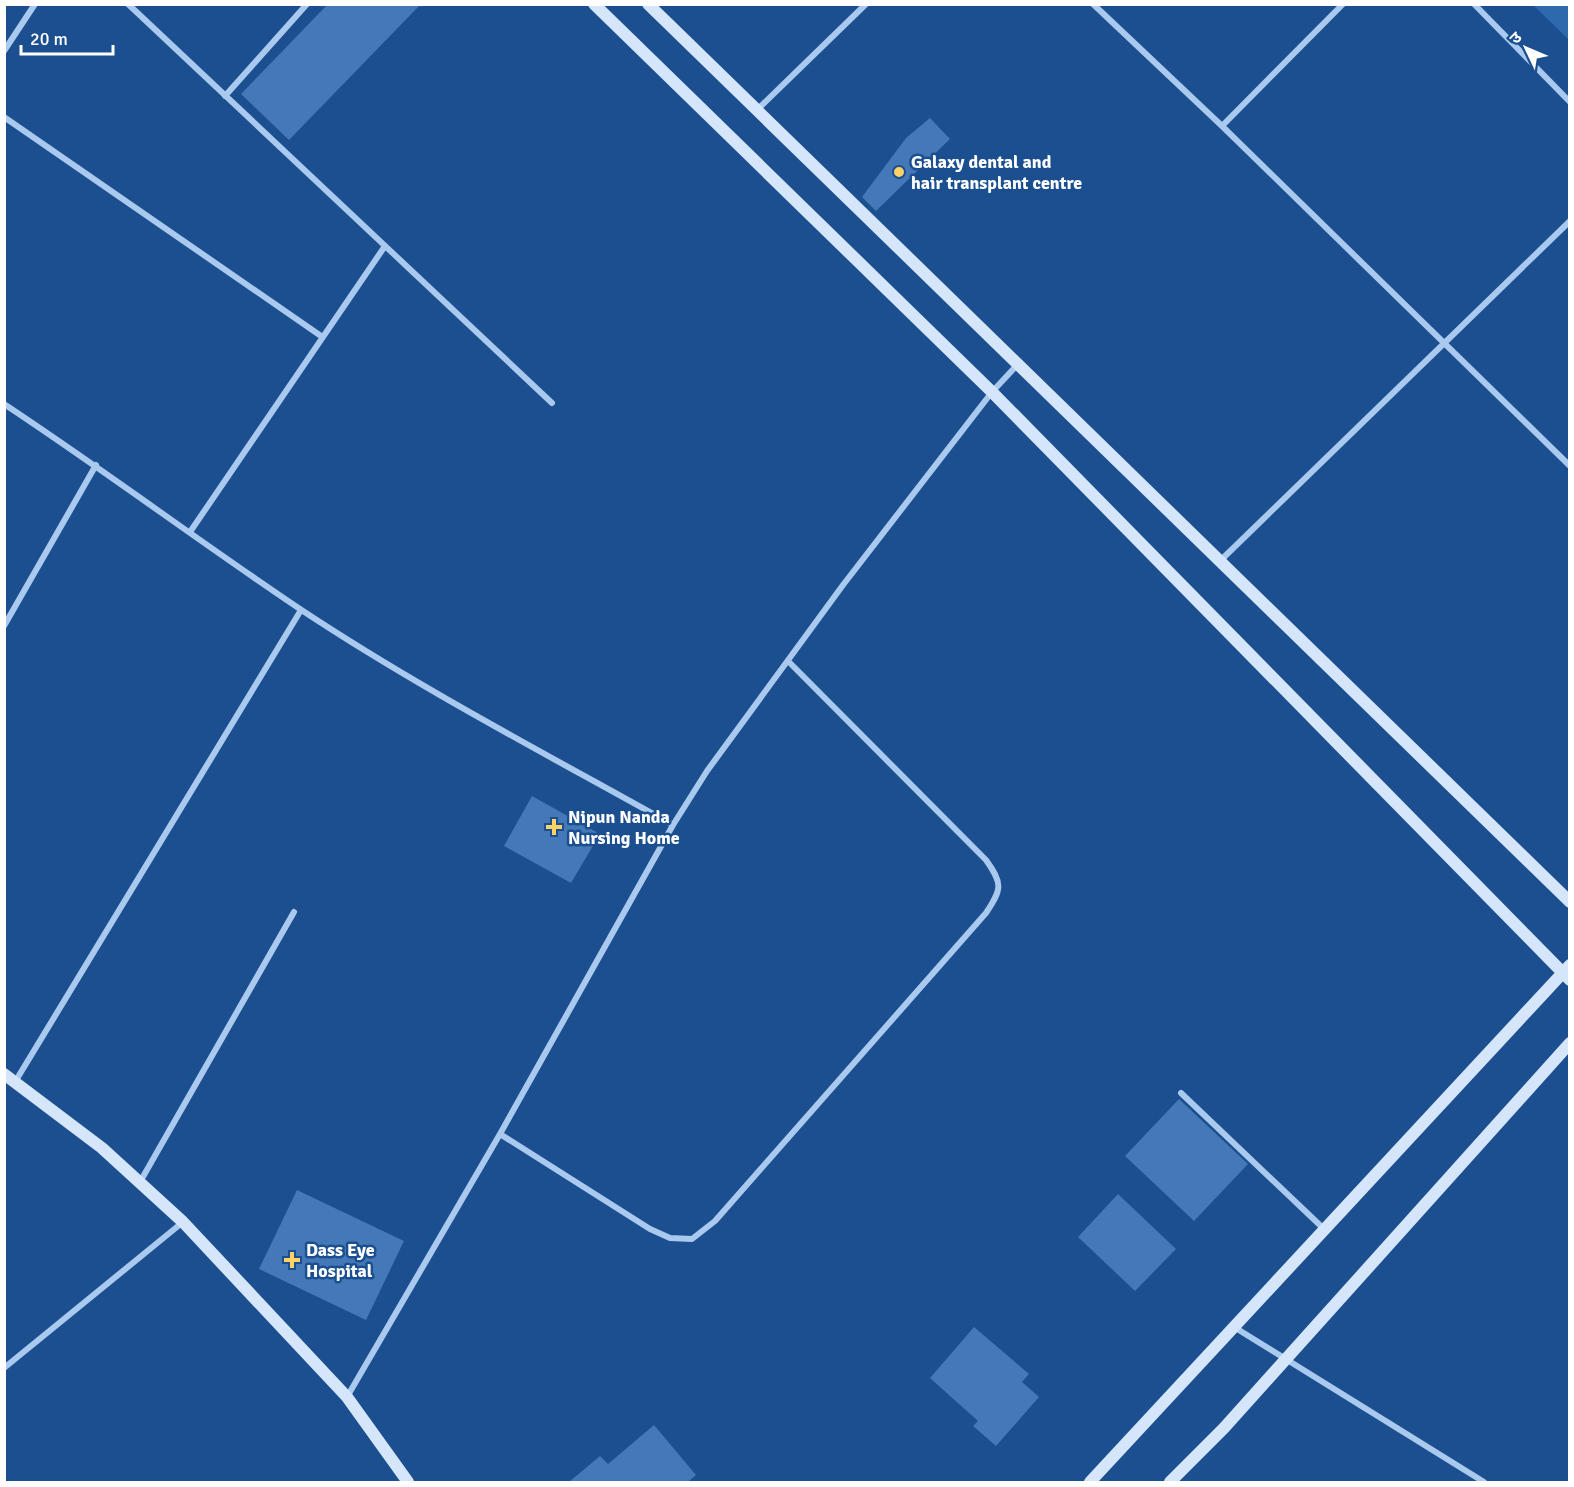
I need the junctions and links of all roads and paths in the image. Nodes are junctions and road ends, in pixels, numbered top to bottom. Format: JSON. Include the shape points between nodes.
{"nodes":[{"id":1,"x":35,"y":4,"type":"edge"},
{"id":2,"x":128,"y":4,"type":"edge"},
{"id":3,"x":307,"y":4,"type":"edge"},
{"id":4,"x":594,"y":4,"type":"edge"},
{"id":5,"x":648,"y":4,"type":"edge"},
{"id":6,"x":866,"y":4,"type":"edge"},
{"id":7,"x":1093,"y":4,"type":"edge"},
{"id":8,"x":1343,"y":4,"type":"edge"},
{"id":9,"x":1474,"y":4,"type":"edge"},
{"id":10,"x":4,"y":51,"type":"edge"},
{"id":11,"x":225,"y":96,"type":"junction"},
{"id":12,"x":1569,"y":102,"type":"edge"},
{"id":13,"x":756,"y":110,"type":"junction"},
{"id":14,"x":4,"y":117,"type":"edge"},
{"id":15,"x":1222,"y":126,"type":"junction"},
{"id":16,"x":1569,"y":221,"type":"edge"},
{"id":17,"x":385,"y":246,"type":"junction"},
{"id":18,"x":321,"y":336,"type":"junction"},
{"id":19,"x":1444,"y":344,"type":"junction"},
{"id":20,"x":1018,"y":364,"type":"junction"},
{"id":21,"x":992,"y":392,"type":"junction"},
{"id":22,"x":552,"y":403,"type":"dead end"},
{"id":23,"x":4,"y":404,"type":"edge"},
{"id":24,"x":96,"y":465,"type":"junction"},
{"id":25,"x":1569,"y":466,"type":"edge"},
{"id":26,"x":190,"y":532,"type":"junction"},
{"id":27,"x":1220,"y":561,"type":"junction"},
{"id":28,"x":301,"y":610,"type":"junction"},
{"id":29,"x":4,"y":626,"type":"edge"},
{"id":30,"x":788,"y":661,"type":"junction"},
{"id":31,"x":673,"y":825,"type":"junction"},
{"id":32,"x":1569,"y":902,"type":"edge"},
{"id":33,"x":294,"y":912,"type":"dead end"},
{"id":34,"x":1567,"y":972,"type":"edge"},
{"id":35,"x":1569,"y":1043,"type":"edge"},
{"id":36,"x":4,"y":1074,"type":"edge"},
{"id":37,"x":15,"y":1082,"type":"junction"},
{"id":38,"x":1181,"y":1093,"type":"dead end"},
{"id":39,"x":500,"y":1134,"type":"junction"},
{"id":40,"x":140,"y":1183,"type":"junction"},
{"id":41,"x":183,"y":1222,"type":"junction"},
{"id":42,"x":1324,"y":1229,"type":"junction"},
{"id":43,"x":1234,"y":1327,"type":"junction"},
{"id":44,"x":1286,"y":1358,"type":"junction"},
{"id":45,"x":4,"y":1368,"type":"edge"},
{"id":46,"x":347,"y":1397,"type":"junction"},
{"id":47,"x":408,"y":1482,"type":"edge"},
{"id":48,"x":1090,"y":1482,"type":"edge"},
{"id":49,"x":1170,"y":1482,"type":"edge"},
{"id":50,"x":1485,"y":1482,"type":"edge"}],
"edges":[{"from":1,"to":10,"type":"street"},
{"from":2,"to":11,"type":"street"},
{"from":3,"to":11,"type":"street"},
{"from":4,"to":21,"type":"street"},
{"from":5,"to":13,"type":"street"},
{"from":6,"to":13,"type":"street"},
{"from":7,"to":15,"type":"street"},
{"from":8,"to":15,"type":"street"},
{"from":9,"to":12,"type":"street"},
{"from":11,"to":17,"type":"street"},
{"from":13,"to":20,"type":"street"},
{"from":14,"to":18,"type":"street"},
{"from":15,"to":19,"type":"street"},
{"from":16,"to":19,"type":"street"},
{"from":17,"to":18,"type":"street"},
{"from":17,"to":22,"type":"street"},
{"from":18,"to":26,"type":"street"},
{"from":19,"to":25,"type":"street"},
{"from":19,"to":27,"type":"street"},
{"from":20,"to":21,"type":"street"},
{"from":20,"to":27,"type":"street"},
{"from":21,"to":30,"type":"street"},
{"from":21,"to":34,"type":"street"},
{"from":23,"to":24,"type":"street"},
{"from":24,"to":26,"type":"street"},
{"from":24,"to":29,"type":"street"},
{"from":26,"to":28,"type":"street"},
{"from":27,"to":32,"type":"street"},
{"from":28,"to":31,"type":"street","via":[[452,702]]},
{"from":28,"to":37,"type":"street"},
{"from":30,"to":31,"type":"street","via":[[707,771]]},
{"from":30,"to":39,"type":"street","via":[[987,860],[998,877],[999,893],[987,913],[715,1221],[692,1239],[670,1238],[650,1229]]},
{"from":31,"to":39,"type":"street"},
{"from":33,"to":40,"type":"street"},
{"from":34,"to":42,"type":"street"},
{"from":35,"to":44,"type":"street"},
{"from":36,"to":37,"type":"street"},
{"from":37,"to":40,"type":"street","via":[[102,1148]]},
{"from":38,"to":42,"type":"street"},
{"from":39,"to":46,"type":"street"},
{"from":40,"to":41,"type":"street"},
{"from":41,"to":45,"type":"street"},
{"from":41,"to":46,"type":"street"},
{"from":42,"to":43,"type":"street"},
{"from":43,"to":44,"type":"street"},
{"from":43,"to":48,"type":"street"},
{"from":44,"to":49,"type":"street"},
{"from":44,"to":50,"type":"street"},
{"from":46,"to":47,"type":"street"}]}
